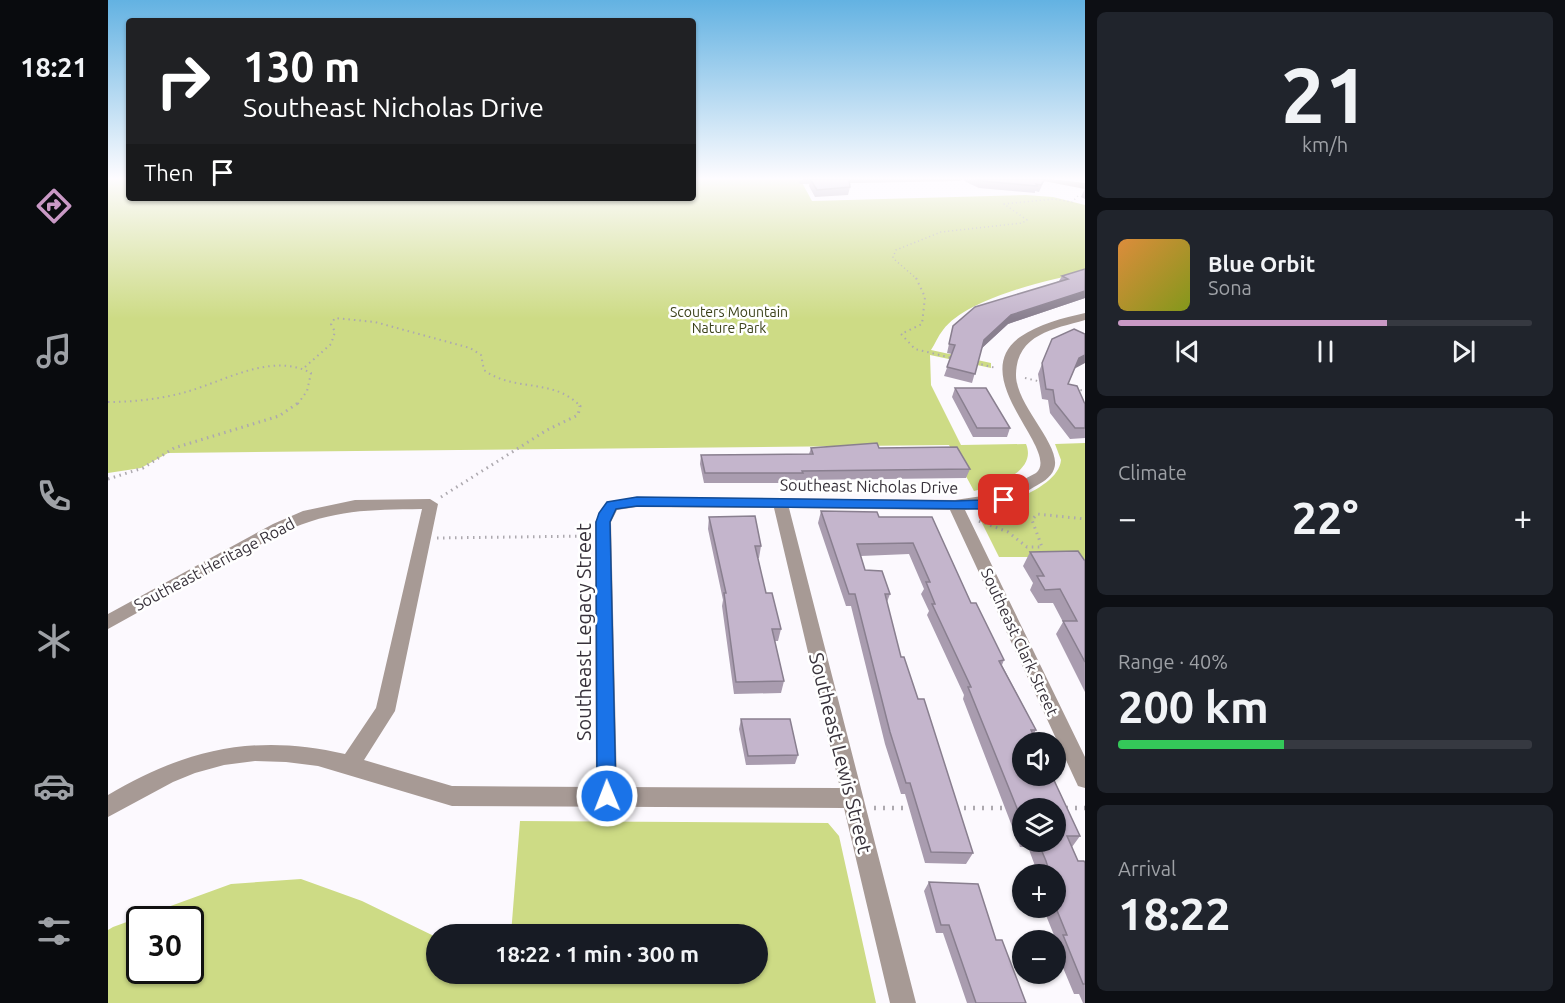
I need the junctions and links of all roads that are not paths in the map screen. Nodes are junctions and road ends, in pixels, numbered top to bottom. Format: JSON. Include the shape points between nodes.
{"nodes":[{"id":1,"x":1085,"y":316,"type":"edge"},
{"id":2,"x":1061,"y":324,"type":"junction"},
{"id":3,"x":1077,"y":332,"type":"edge"},
{"id":4,"x":780,"y":503,"type":"junction"},
{"id":5,"x":955,"y":505,"type":"junction"},
{"id":6,"x":612,"y":506,"type":"joint"},
{"id":7,"x":108,"y":622,"type":"edge"},
{"id":8,"x":350,"y":764,"type":"junction"},
{"id":9,"x":1083,"y":771,"type":"edge"},
{"id":10,"x":607,"y":796,"type":"junction"},
{"id":11,"x":852,"y":803,"type":"junction"},
{"id":12,"x":108,"y":807,"type":"edge"},
{"id":13,"x":903,"y":1003,"type":"edge"}],
"edges":[{"from":1,"to":2,"type":"street"},
{"from":2,"to":3,"type":"street"},
{"from":2,"to":5,"type":"street","name":"Southeast Nicholas Drive","via":[[1024,340],[1014,350],[1008,372],[1009,390],[1044,447],[1049,460],[1047,469],[1004,500]]},
{"from":4,"to":5,"type":"street","name":"Southeast Nicholas Drive"},
{"from":4,"to":6,"type":"street","name":"Southeast Nicholas Drive","via":[[637,502]]},
{"from":4,"to":11,"type":"street","name":"Southeast Lewis Street"},
{"from":5,"to":9,"type":"street","name":"Southeast Clark Street"},
{"from":6,"to":10,"type":"street","name":"Southeast Legacy Street","via":[[606,513],[603,536]]},
{"from":7,"to":8,"type":"street","name":"Southeast Heritage Road","via":[[308,515],[355,505],[430,504],[387,702]]},
{"from":8,"to":10,"type":"street","via":[[422,790],[452,796]]},
{"from":8,"to":12,"type":"street","via":[[275,751],[224,756],[165,773]]},
{"from":10,"to":11,"type":"street"},
{"from":11,"to":13,"type":"street","name":"Southeast Lewis Street"}]}
